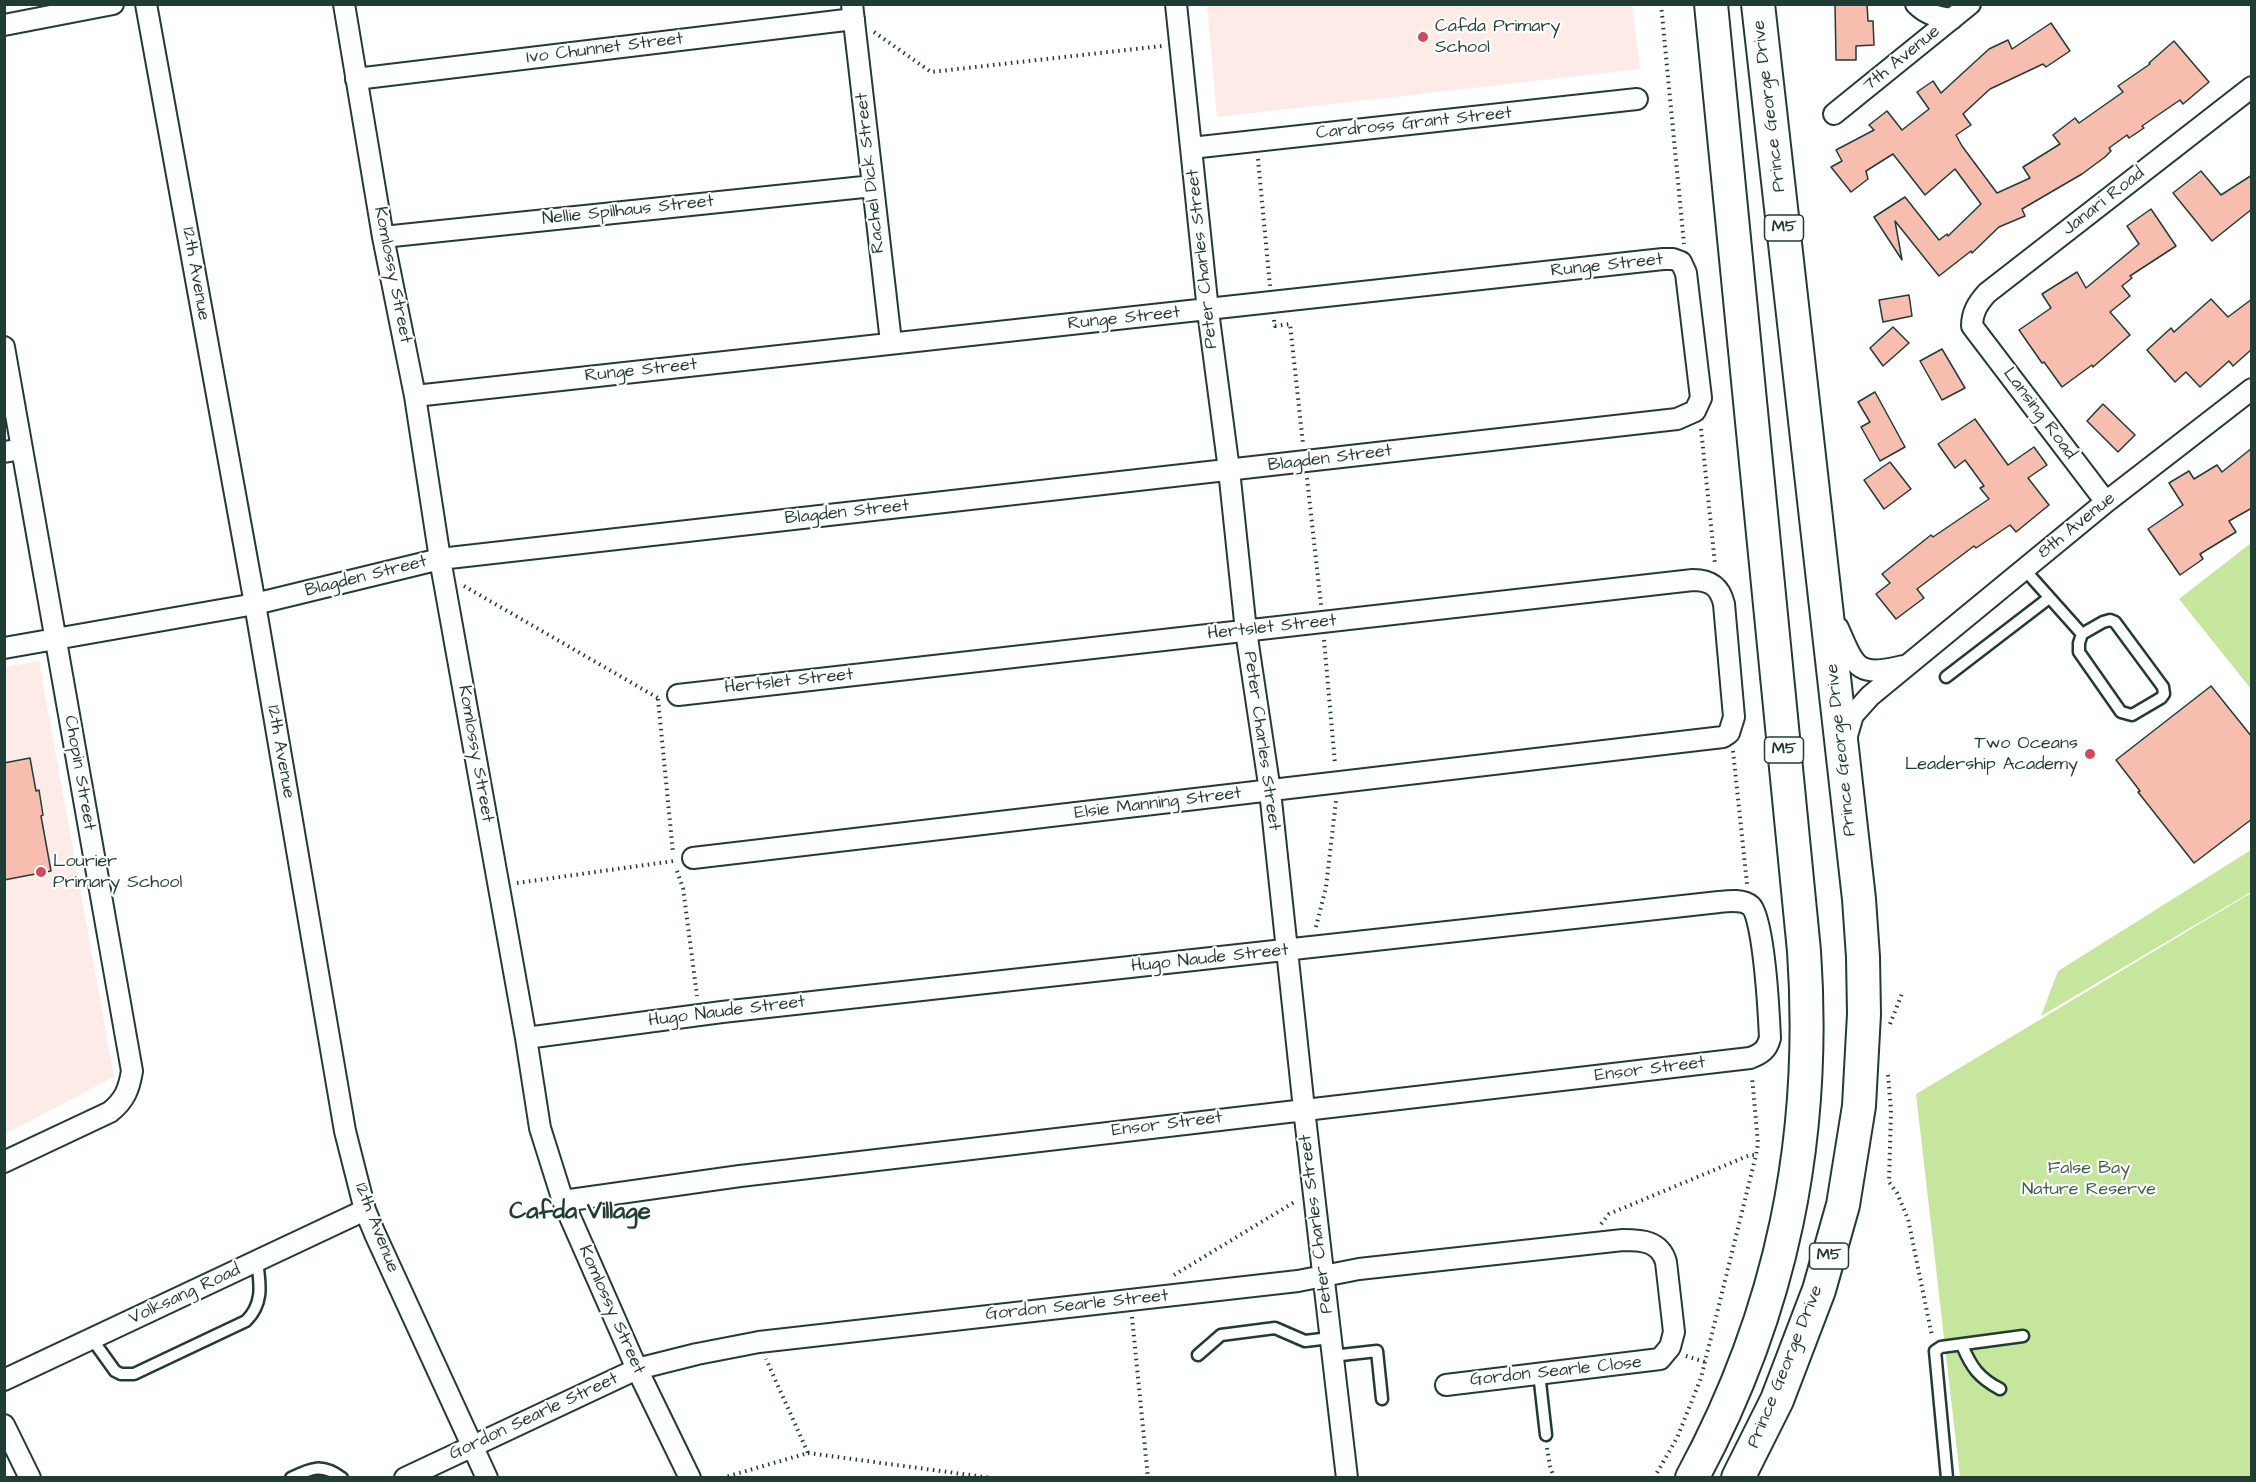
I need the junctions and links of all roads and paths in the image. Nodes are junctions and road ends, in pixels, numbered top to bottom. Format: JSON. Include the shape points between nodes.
{"nodes":[{"id":1,"x":113,"y":4,"type":"edge"},
{"id":2,"x":146,"y":4,"type":"edge"},
{"id":3,"x":344,"y":4,"type":"edge"},
{"id":4,"x":1176,"y":4,"type":"edge"},
{"id":5,"x":1661,"y":4,"type":"edge"},
{"id":6,"x":1711,"y":4,"type":"edge"},
{"id":7,"x":1758,"y":4,"type":"edge"},
{"id":8,"x":1916,"y":4,"type":"edge"},
{"id":9,"x":1970,"y":4,"type":"edge"},
{"id":10,"x":853,"y":11,"type":"edge"},
{"id":11,"x":1952,"y":18,"type":"junction"},
{"id":12,"x":4,"y":25,"type":"edge"},
{"id":13,"x":1180,"y":44,"type":"junction"},
{"id":14,"x":356,"y":80,"type":"junction"},
{"id":15,"x":2252,"y":87,"type":"edge"},
{"id":16,"x":1637,"y":99,"type":"dead end"},
{"id":17,"x":1834,"y":114,"type":"dead end"},
{"id":18,"x":1285,"y":138,"type":"junction"},
{"id":19,"x":1191,"y":148,"type":"junction"},
{"id":20,"x":873,"y":186,"type":"junction"},
{"id":21,"x":383,"y":237,"type":"junction"},
{"id":22,"x":1684,"y":251,"type":"dead end"},
{"id":23,"x":1271,"y":303,"type":"junction"},
{"id":24,"x":1208,"y":311,"type":"junction"},
{"id":25,"x":1972,"y":326,"type":"joint"},
{"id":26,"x":891,"y":342,"type":"junction"},
{"id":27,"x":4,"y":346,"type":"edge"},
{"id":28,"x":2252,"y":389,"type":"edge"},
{"id":29,"x":415,"y":396,"type":"junction"},
{"id":30,"x":1698,"y":418,"type":"junction"},
{"id":31,"x":13,"y":451,"type":"edge"},
{"id":32,"x":1305,"y":462,"type":"junction"},
{"id":33,"x":1229,"y":470,"type":"junction"},
{"id":34,"x":2106,"y":502,"type":"junction"},
{"id":35,"x":440,"y":559,"type":"junction"},
{"id":36,"x":2024,"y":569,"type":"junction"},
{"id":37,"x":1716,"y":570,"type":"dead end"},
{"id":38,"x":445,"y":588,"type":"junction"},
{"id":39,"x":1825,"y":598,"type":"junction"},
{"id":40,"x":2049,"y":598,"type":"junction"},
{"id":41,"x":255,"y":604,"type":"junction"},
{"id":42,"x":1323,"y":623,"type":"junction"},
{"id":43,"x":1246,"y":631,"type":"junction"},
{"id":44,"x":2082,"y":634,"type":"junction"},
{"id":45,"x":55,"y":639,"type":"junction"},
{"id":46,"x":4,"y":648,"type":"edge"},
{"id":47,"x":1906,"y":665,"type":"junction"},
{"id":48,"x":1946,"y":677,"type":"dead end"},
{"id":49,"x":678,"y":695,"type":"joint"},
{"id":50,"x":658,"y":698,"type":"junction"},
{"id":51,"x":1731,"y":740,"type":"junction"},
{"id":52,"x":1844,"y":764,"type":"junction"},
{"id":53,"x":1337,"y":783,"type":"junction"},
{"id":54,"x":1270,"y":791,"type":"junction"},
{"id":55,"x":683,"y":860,"type":"junction"},
{"id":56,"x":498,"y":885,"type":"junction"},
{"id":57,"x":1748,"y":889,"type":"dead end"},
{"id":58,"x":1311,"y":948,"type":"junction"},
{"id":59,"x":1286,"y":951,"type":"junction"},
{"id":60,"x":1903,"y":991,"type":"dead end"},
{"id":61,"x":699,"y":1015,"type":"junction"},
{"id":62,"x":1887,"y":1032,"type":"dead end"},
{"id":63,"x":526,"y":1038,"type":"junction"},
{"id":64,"x":1768,"y":1046,"type":"joint"},
{"id":65,"x":1751,"y":1069,"type":"dead end"},
{"id":66,"x":1888,"y":1073,"type":"dead end"},
{"id":67,"x":1304,"y":1109,"type":"junction"},
{"id":68,"x":1755,"y":1155,"type":"junction"},
{"id":69,"x":4,"y":1162,"type":"edge"},
{"id":70,"x":562,"y":1201,"type":"junction"},
{"id":71,"x":365,"y":1210,"type":"junction"},
{"id":72,"x":1583,"y":1245,"type":"junction"},
{"id":73,"x":257,"y":1261,"type":"junction"},
{"id":74,"x":1323,"y":1276,"type":"junction"},
{"id":75,"x":2023,"y":1336,"type":"dead end"},
{"id":76,"x":92,"y":1339,"type":"junction"},
{"id":77,"x":759,"y":1342,"type":"junction"},
{"id":78,"x":1962,"y":1345,"type":"junction"},
{"id":79,"x":1331,"y":1347,"type":"junction"},
{"id":80,"x":1938,"y":1348,"type":"junction"},
{"id":81,"x":1198,"y":1355,"type":"dead end"},
{"id":82,"x":1664,"y":1355,"type":"joint"},
{"id":83,"x":637,"y":1369,"type":"junction"},
{"id":84,"x":1539,"y":1374,"type":"junction"},
{"id":85,"x":4,"y":1380,"type":"edge"},
{"id":86,"x":1446,"y":1384,"type":"dead end"},
{"id":87,"x":2000,"y":1389,"type":"dead end"},
{"id":88,"x":1382,"y":1399,"type":"dead end"},
{"id":89,"x":4,"y":1425,"type":"edge"},
{"id":90,"x":1546,"y":1435,"type":"joint"},
{"id":91,"x":473,"y":1446,"type":"junction"},
{"id":92,"x":808,"y":1453,"type":"junction"},
{"id":93,"x":30,"y":1478,"type":"edge"},
{"id":94,"x":291,"y":1478,"type":"edge"},
{"id":95,"x":342,"y":1478,"type":"edge"},
{"id":96,"x":405,"y":1478,"type":"edge"},
{"id":97,"x":487,"y":1478,"type":"edge"},
{"id":98,"x":690,"y":1478,"type":"edge"},
{"id":99,"x":722,"y":1478,"type":"edge"},
{"id":100,"x":992,"y":1478,"type":"edge"},
{"id":101,"x":1347,"y":1478,"type":"edge"},
{"id":102,"x":1554,"y":1478,"type":"edge"},
{"id":103,"x":1654,"y":1478,"type":"edge"},
{"id":104,"x":1692,"y":1478,"type":"edge"},
{"id":105,"x":1738,"y":1478,"type":"edge"},
{"id":106,"x":1947,"y":1478,"type":"edge"}],
"edges":[{"from":1,"to":12,"type":"street"},
{"from":2,"to":41,"type":"street","name":"12th Avenue"},
{"from":3,"to":14,"type":"street","name":"Komlossy Street"},
{"from":4,"to":13,"type":"street","name":"Peter Charles Street"},
{"from":5,"to":22,"type":"path"},
{"from":6,"to":104,"type":"main road","number":"M5","via":[[1804,951],[1808,1055],[1794,1192],[1776,1274],[1738,1381]]},
{"from":7,"to":39,"type":"main road","name":"Prince George Drive","number":"M5"},
{"from":8,"to":11,"type":"street","via":[[1923,11]]},
{"from":9,"to":11,"type":"street","name":"7th Avenue"},
{"from":10,"to":13,"type":"path","via":[[931,72]]},
{"from":10,"to":14,"type":"street","name":"Ivo Chunnet Street"},
{"from":10,"to":20,"type":"street","name":"Rachel Dick Street"},
{"from":11,"to":17,"type":"street","name":"7th Avenue"},
{"from":13,"to":19,"type":"street","name":"Peter Charles Street"},
{"from":14,"to":21,"type":"street","name":"Komlossy Street"},
{"from":15,"to":25,"type":"street","name":"Janari Road","via":[[1987,293],[1975,309]]},
{"from":16,"to":18,"type":"street","name":"Cardross Grant Street"},
{"from":18,"to":19,"type":"street","name":"Cardross Grant Street"},
{"from":18,"to":23,"type":"path","via":[[1258,159]]},
{"from":19,"to":24,"type":"street","name":"Peter Charles Street"},
{"from":20,"to":21,"type":"street","name":"Nellie Spilhaus Street"},
{"from":20,"to":26,"type":"street","name":"Rachel Dick Street"},
{"from":21,"to":29,"type":"street","name":"Komlossy Street"},
{"from":23,"to":24,"type":"street","name":"Runge Street"},
{"from":23,"to":30,"type":"street","name":"Runge Street","via":[[1673,259],[1681,262],[1686,273],[1700,381]]},
{"from":23,"to":32,"type":"path","via":[[1275,326],[1290,324]]},
{"from":24,"to":26,"type":"street","name":"Runge Street"},
{"from":24,"to":33,"type":"street","name":"Peter Charles Street"},
{"from":25,"to":34,"type":"street","name":"Lansing Road"},
{"from":26,"to":29,"type":"street","name":"Runge Street"},
{"from":27,"to":31,"type":"street","name":"Chopin Street"},
{"from":28,"to":34,"type":"street","name":"8th Avenue"},
{"from":29,"to":35,"type":"street","name":"Komlossy Street"},
{"from":30,"to":32,"type":"street","name":"Blagden Street"},
{"from":30,"to":37,"type":"path"},
{"from":31,"to":45,"type":"street","name":"Chopin Street"},
{"from":32,"to":33,"type":"street","name":"Blagden Street"},
{"from":32,"to":42,"type":"path"},
{"from":33,"to":35,"type":"street","name":"Blagden Street"},
{"from":33,"to":43,"type":"street","name":"Peter Charles Street"},
{"from":34,"to":36,"type":"street","name":"8th Avenue"},
{"from":35,"to":38,"type":"street","name":"Komlossy Street"},
{"from":35,"to":41,"type":"street","name":"Blagden Street"},
{"from":36,"to":40,"type":"lane"},
{"from":36,"to":47,"type":"street","name":"8th Avenue"},
{"from":38,"to":50,"type":"path","via":[[466,585]]},
{"from":38,"to":56,"type":"street","name":"Komlossy Street"},
{"from":39,"to":47,"type":"street","name":"8th Avenue","via":[[1857,665],[1878,672]]},
{"from":39,"to":52,"type":"main road","name":"Prince George Drive","number":"M5"},
{"from":40,"to":44,"type":"lane"},
{"from":40,"to":48,"type":"lane"},
{"from":41,"to":45,"type":"street","name":"Blagden Street"},
{"from":41,"to":71,"type":"street","name":"12th Avenue","via":[[345,1131]]},
{"from":42,"to":43,"type":"street","name":"Hertslet Street"},
{"from":42,"to":51,"type":"street","name":"Hertslet Street","via":[[1703,580],[1721,593],[1724,604],[1734,717]]},
{"from":42,"to":53,"type":"path"},
{"from":43,"to":49,"type":"street","name":"Hertslet Street"},
{"from":43,"to":54,"type":"street","name":"Peter Charles Street"},
{"from":44,"to":44,"type":"lane","via":[[2103,622],[2115,622],[2163,687],[2161,698],[2137,713],[2121,712],[2079,652]]},
{"from":45,"to":46,"type":"street","name":"Blagden Street"},
{"from":45,"to":69,"type":"street","name":"Chopin Street","via":[[132,1071],[128,1092],[111,1112]]},
{"from":47,"to":52,"type":"street","name":"8th Avenue","via":[[1853,715]]},
{"from":49,"to":50,"type":"path"},
{"from":50,"to":55,"type":"path"},
{"from":51,"to":53,"type":"street","name":"Elsie Manning Street","via":[[1723,737]]},
{"from":51,"to":57,"type":"path"},
{"from":52,"to":105,"type":"main road","name":"Prince George Drive","number":"M5","via":[[1863,957],[1859,1106],[1843,1205],[1819,1290],[1777,1400]]},
{"from":53,"to":54,"type":"street","name":"Elsie Manning Street"},
{"from":53,"to":58,"type":"path","via":[[1326,887]]},
{"from":54,"to":55,"type":"street","name":"Elsie Manning Street"},
{"from":54,"to":59,"type":"street","name":"Peter Charles Street"},
{"from":55,"to":56,"type":"path"},
{"from":55,"to":61,"type":"path"},
{"from":56,"to":63,"type":"street","name":"Komlossy Street"},
{"from":58,"to":59,"type":"street","name":"Hugo Naude Street"},
{"from":58,"to":64,"type":"street","name":"Hugo Naude Street","via":[[1719,902],[1746,903],[1755,913],[1762,948]]},
{"from":59,"to":61,"type":"street","name":"Hugo Naude Street"},
{"from":59,"to":67,"type":"street","name":"Peter Charles Street"},
{"from":60,"to":62,"type":"path"},
{"from":61,"to":63,"type":"street","name":"Hugo Naude Street"},
{"from":63,"to":70,"type":"street","name":"Komlossy Street","via":[[540,1128]]},
{"from":64,"to":67,"type":"street","name":"Ensor Street","via":[[1750,1058]]},
{"from":65,"to":68,"type":"path","via":[[1758,1144]]},
{"from":66,"to":80,"type":"path","via":[[1889,1182],[1908,1220],[1929,1332]]},
{"from":67,"to":70,"type":"street","name":"Ensor Street"},
{"from":67,"to":74,"type":"street","name":"Peter Charles Street"},
{"from":68,"to":72,"type":"path","via":[[1610,1214]]},
{"from":68,"to":103,"type":"path","via":[[1701,1378],[1677,1438]]},
{"from":70,"to":83,"type":"street","name":"Komlossy Street"},
{"from":71,"to":73,"type":"street","name":"Volksang Road"},
{"from":71,"to":91,"type":"street","name":"12th Avenue"},
{"from":72,"to":74,"type":"street","name":"Gordon Searle Street"},
{"from":72,"to":82,"type":"street","name":"Gordon Searle Street","via":[[1639,1240],[1664,1253],[1674,1332]]},
{"from":73,"to":76,"type":"street","name":"Volksang Road"},
{"from":73,"to":76,"type":"lane","via":[[261,1290],[256,1308],[246,1321],[145,1369],[128,1375],[115,1371]]},
{"from":74,"to":77,"type":"street","name":"Gordon Searle Street"},
{"from":74,"to":79,"type":"street","name":"Peter Charles Street"},
{"from":75,"to":78,"type":"lane"},
{"from":76,"to":85,"type":"street","name":"Volksang Road"},
{"from":77,"to":83,"type":"street","name":"Gordon Searle Street"},
{"from":77,"to":92,"type":"path"},
{"from":78,"to":80,"type":"lane"},
{"from":78,"to":87,"type":"lane","via":[[1978,1376]]},
{"from":79,"to":81,"type":"lane","via":[[1275,1328],[1221,1335]]},
{"from":79,"to":88,"type":"lane","via":[[1377,1351]]},
{"from":79,"to":101,"type":"street","name":"Peter Charles Street"},
{"from":80,"to":106,"type":"lane","via":[[1934,1354]]},
{"from":82,"to":84,"type":"street","name":"Gordon Searle Close","via":[[1652,1361]]},
{"from":83,"to":91,"type":"street","name":"Gordon Searle Street"},
{"from":83,"to":98,"type":"street","name":"Komlossy Street"},
{"from":84,"to":86,"type":"street","name":"Gordon Searle Close"},
{"from":84,"to":90,"type":"lane"},
{"from":89,"to":93,"type":"street"},
{"from":90,"to":102,"type":"path"},
{"from":91,"to":96,"type":"street","name":"Gordon Searle Street"},
{"from":91,"to":97,"type":"street","name":"12th Avenue"},
{"from":92,"to":99,"type":"path"},
{"from":92,"to":100,"type":"path"},
{"from":94,"to":95,"type":"lane","via":[[310,1468],[327,1470]]}]}
